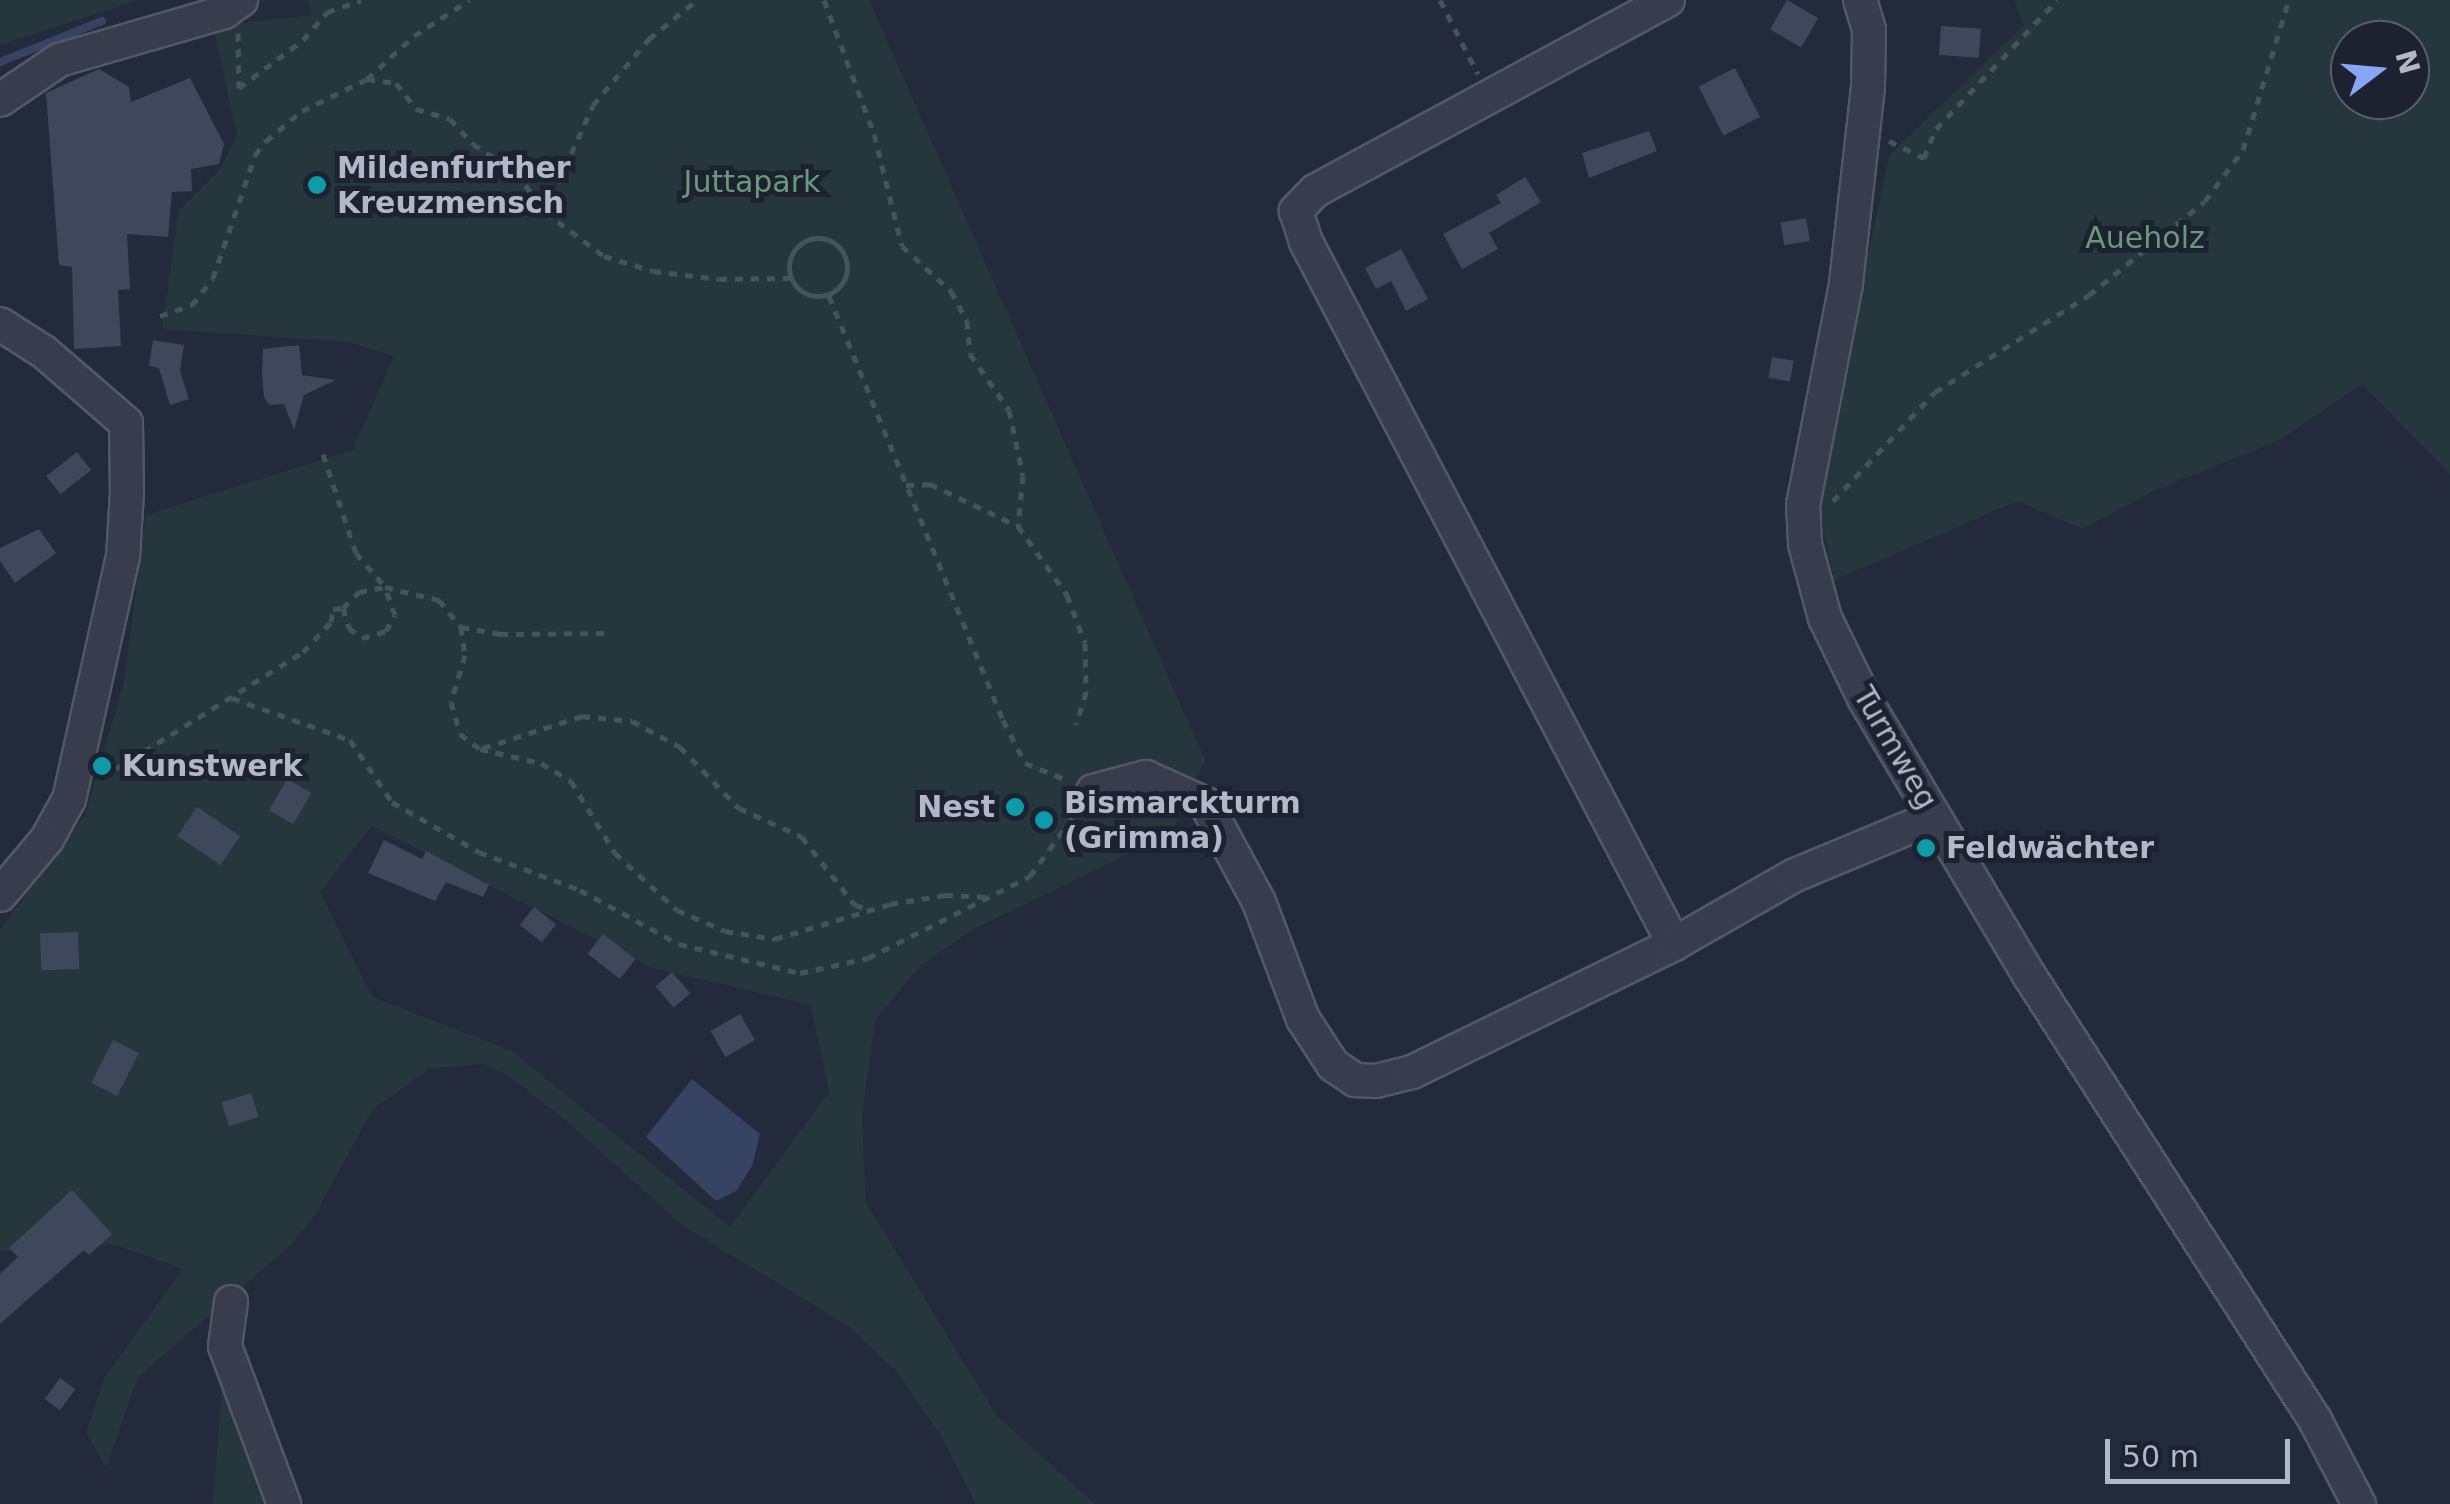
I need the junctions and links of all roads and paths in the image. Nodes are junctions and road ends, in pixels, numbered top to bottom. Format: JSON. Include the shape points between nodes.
{"nodes":[{"id":1,"x":361,"y":0,"type":"edge"},
{"id":2,"x":469,"y":0,"type":"edge"},
{"id":3,"x":697,"y":0,"type":"edge"},
{"id":4,"x":824,"y":0,"type":"edge"},
{"id":5,"x":1440,"y":0,"type":"edge"},
{"id":6,"x":1668,"y":0,"type":"edge"},
{"id":7,"x":2057,"y":0,"type":"edge"},
{"id":8,"x":2289,"y":0,"type":"edge"},
{"id":9,"x":1858,"y":3,"type":"edge"},
{"id":10,"x":233,"y":6,"type":"edge"},
{"id":11,"x":367,"y":79,"type":"junction"},
{"id":12,"x":1491,"y":98,"type":"junction"},
{"id":13,"x":0,"y":100,"type":"edge"},
{"id":14,"x":1863,"y":133,"type":"junction"},
{"id":15,"x":545,"y":212,"type":"junction"},
{"id":16,"x":790,"y":278,"type":"junction"},
{"id":17,"x":829,"y":296,"type":"junction"},
{"id":18,"x":160,"y":316,"type":"dead end"},
{"id":19,"x":0,"y":324,"type":"edge"},
{"id":20,"x":323,"y":454,"type":"dead end"},
{"id":21,"x":906,"y":485,"type":"junction"},
{"id":22,"x":1018,"y":526,"type":"junction"},
{"id":23,"x":1805,"y":544,"type":"junction"},
{"id":24,"x":385,"y":586,"type":"junction"},
{"id":25,"x":343,"y":608,"type":"junction"},
{"id":26,"x":462,"y":627,"type":"junction"},
{"id":27,"x":612,"y":633,"type":"dead end"},
{"id":28,"x":232,"y":698,"type":"junction"},
{"id":29,"x":1076,"y":725,"type":"dead end"},
{"id":30,"x":480,"y":750,"type":"junction"},
{"id":31,"x":1093,"y":791,"type":"junction"},
{"id":32,"x":69,"y":799,"type":"junction"},
{"id":33,"x":1934,"y":817,"type":"junction"},
{"id":34,"x":0,"y":895,"type":"edge"},
{"id":35,"x":990,"y":897,"type":"junction"},
{"id":36,"x":872,"y":910,"type":"junction"},
{"id":37,"x":1674,"y":944,"type":"junction"},
{"id":38,"x":232,"y":1302,"type":"dead end"},
{"id":39,"x":284,"y":1504,"type":"edge"},
{"id":40,"x":2359,"y":1504,"type":"edge"}],
"edges":[{"from":1,"to":10,"type":"path","via":[[326,12],[304,40],[239,88],[243,38]]},
{"from":2,"to":11,"type":"path","via":[[414,36]]},
{"from":3,"to":15,"type":"path","via":[[649,39],[592,106]]},
{"from":4,"to":22,"type":"path","via":[[874,134],[902,246],[951,291],[967,320],[970,354],[1009,410],[1024,476]]},
{"from":5,"to":12,"type":"path"},
{"from":6,"to":12,"type":"street"},
{"from":7,"to":14,"type":"path","via":[[1936,129],[1924,158]]},
{"from":8,"to":23,"type":"path","via":[[2243,150],[2205,201],[2089,295],[1935,392],[1851,475]]},
{"from":9,"to":14,"type":"street","name":"Turmweg","via":[[1869,30]]},
{"from":10,"to":13,"type":"street","via":[[58,60]]},
{"from":11,"to":15,"type":"path","via":[[396,83],[416,110],[450,119],[473,144],[516,172]]},
{"from":11,"to":18,"type":"path","via":[[302,111],[266,141],[213,278],[192,305]]},
{"from":12,"to":37,"type":"street","via":[[1315,191],[1296,210]]},
{"from":14,"to":23,"type":"street","name":"Turmweg","via":[[1846,284],[1810,456]]},
{"from":15,"to":16,"type":"path","via":[[588,248],[636,268],[720,279]]},
{"from":16,"to":17,"type":"path","via":[[805,295]]},
{"from":16,"to":17,"type":"path","via":[[790,254],[808,238],[831,239],[847,256],[846,280]]},
{"from":17,"to":21,"type":"path"},
{"from":19,"to":32,"type":"street","via":[[44,352],[126,423],[123,556]]},
{"from":20,"to":24,"type":"path","via":[[356,553]]},
{"from":21,"to":22,"type":"path","via":[[930,484]]},
{"from":21,"to":31,"type":"path","via":[[1025,763]]},
{"from":22,"to":29,"type":"path","via":[[1067,595],[1085,642],[1086,692]]},
{"from":23,"to":33,"type":"street","name":"Turmweg","via":[[1826,618]]},
{"from":24,"to":25,"type":"path","via":[[359,592]]},
{"from":24,"to":25,"type":"path","via":[[395,615],[386,631],[362,638]]},
{"from":24,"to":26,"type":"path","via":[[439,600]]},
{"from":25,"to":28,"type":"path","via":[[333,609],[304,652]]},
{"from":26,"to":27,"type":"path","via":[[500,634]]},
{"from":26,"to":30,"type":"path","via":[[465,654],[451,702],[460,734]]},
{"from":28,"to":32,"type":"path"},
{"from":28,"to":35,"type":"path","via":[[350,740],[392,802],[419,822],[580,890],[679,944],[729,959],[826,972]]},
{"from":30,"to":36,"type":"path","via":[[541,762],[570,780],[615,853],[678,910],[725,932],[775,939]]},
{"from":30,"to":36,"type":"path","via":[[582,716],[632,722],[680,746],[739,808],[802,836],[854,905]]},
{"from":31,"to":35,"type":"path","via":[[1030,876]]},
{"from":31,"to":37,"type":"street","via":[[1146,777],[1206,804],[1259,902],[1303,1019],[1333,1065],[1355,1080],[1412,1072]]},
{"from":32,"to":34,"type":"street","via":[[48,839]]},
{"from":33,"to":37,"type":"street","via":[[1796,874]]},
{"from":33,"to":40,"type":"street","name":"Turmweg","via":[[2314,1420]]},
{"from":35,"to":36,"type":"path","via":[[945,895]]},
{"from":38,"to":39,"type":"street","via":[[225,1346]]}]}
